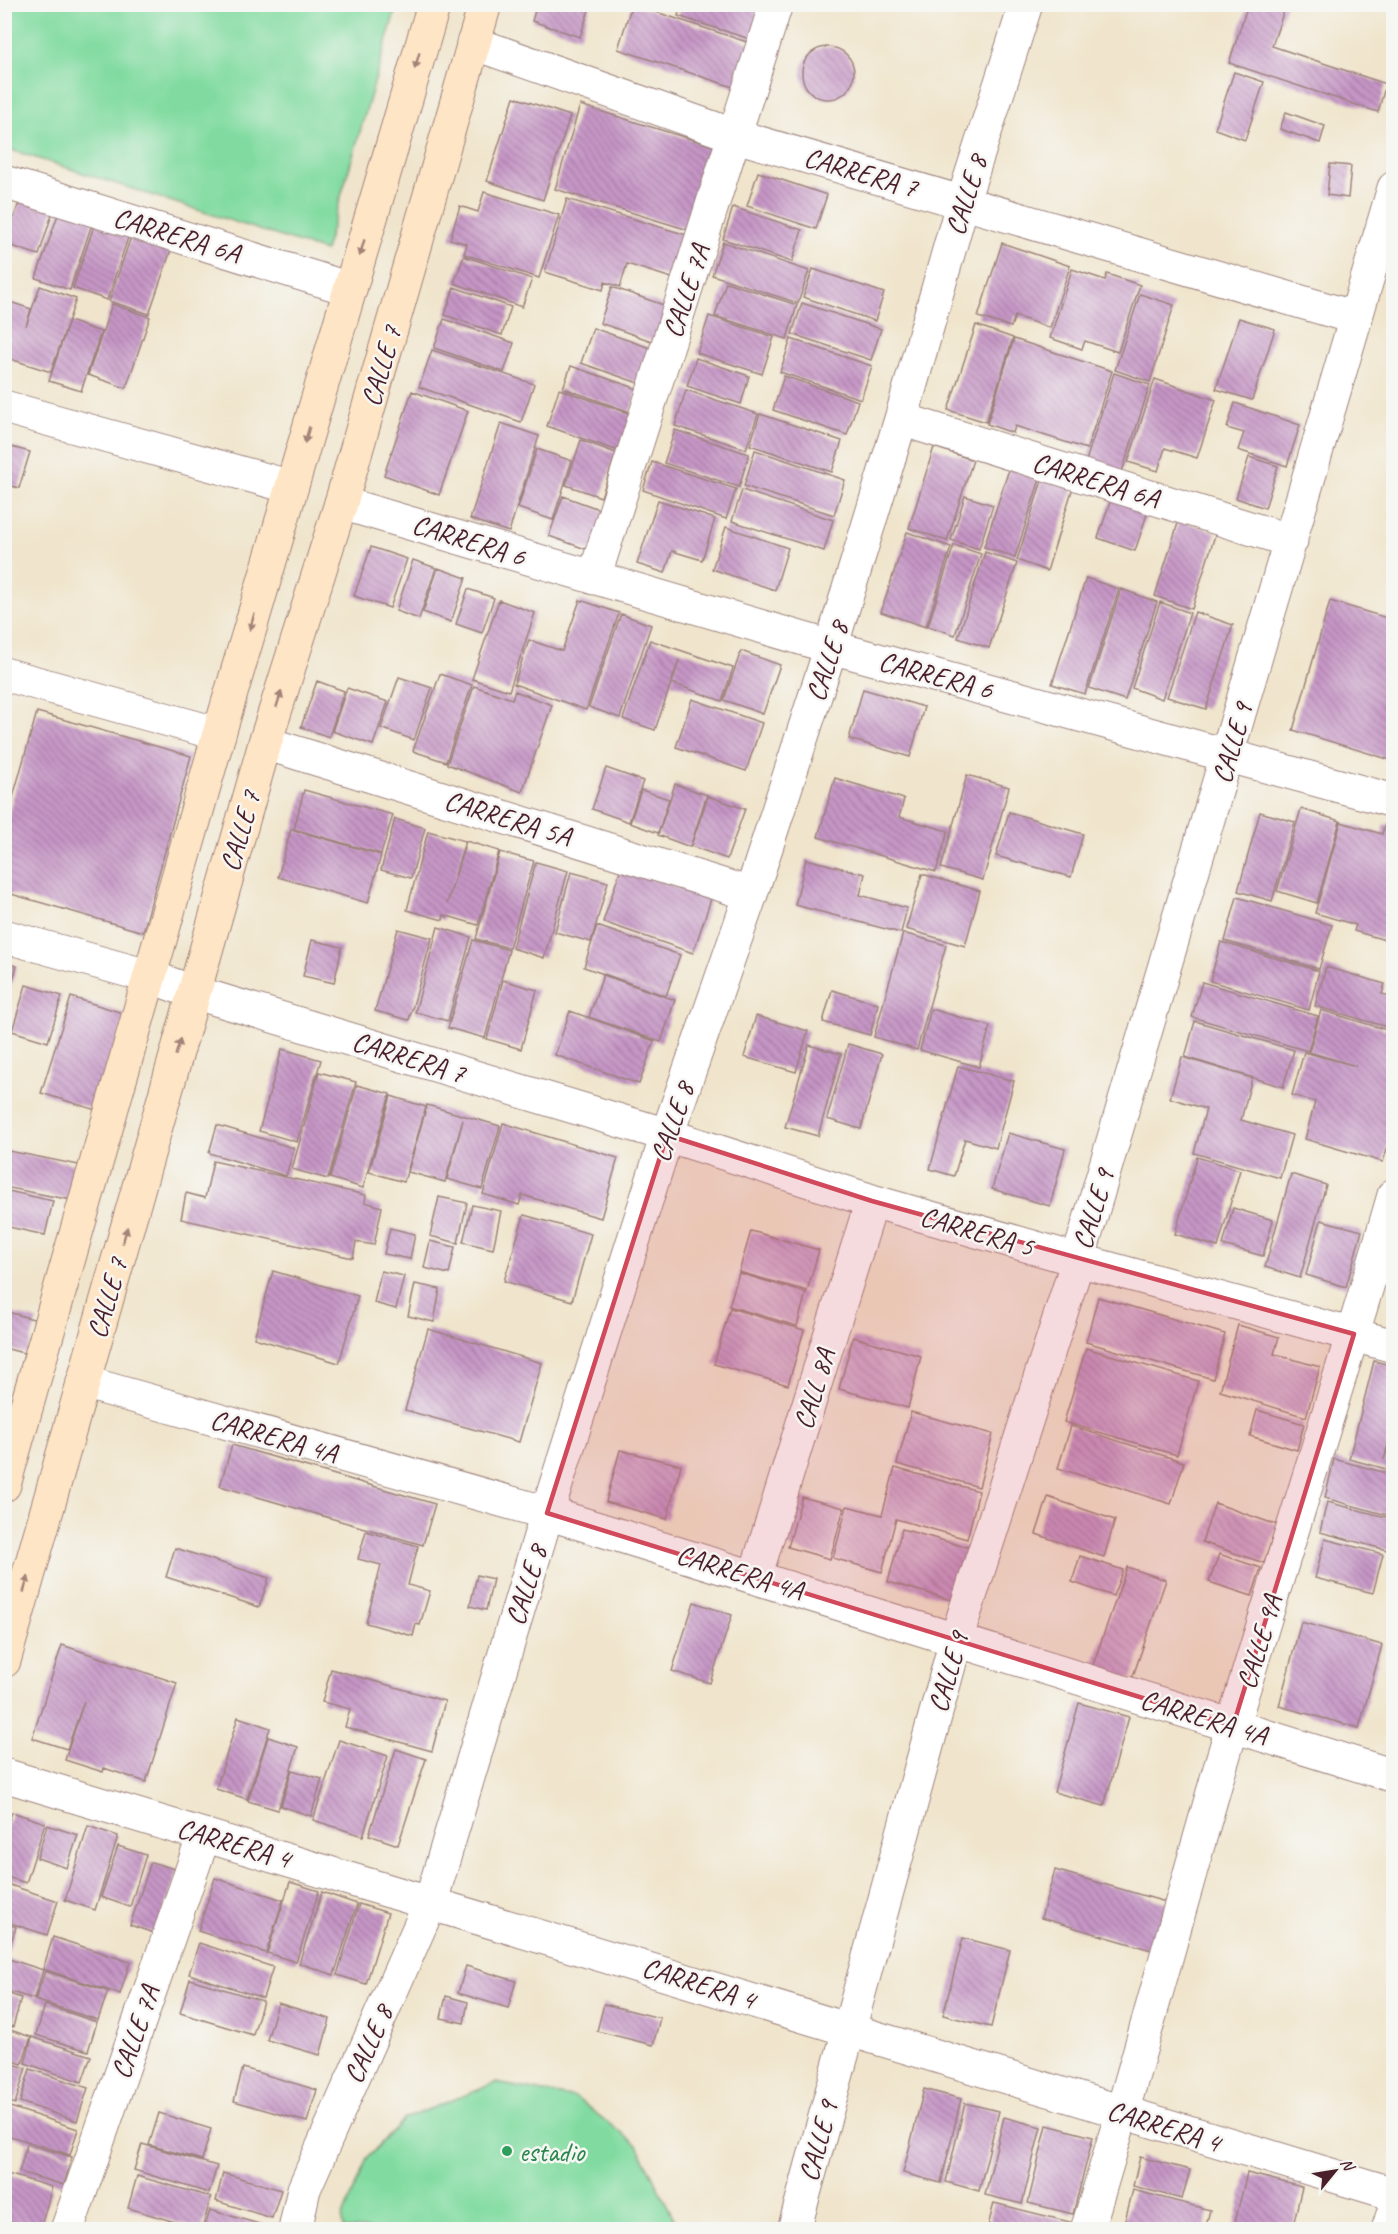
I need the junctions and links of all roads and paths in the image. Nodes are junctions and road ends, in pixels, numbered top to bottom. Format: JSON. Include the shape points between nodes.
{"nodes":[{"id":1,"x":434,"y":4,"type":"edge"},
{"id":2,"x":485,"y":4,"type":"edge"},
{"id":3,"x":776,"y":4,"type":"edge"},
{"id":4,"x":1026,"y":4,"type":"edge"},
{"id":5,"x":473,"y":43,"type":"junction"},
{"id":6,"x":736,"y":136,"type":"junction"},
{"id":7,"x":4,"y":182,"type":"edge"},
{"id":8,"x":1394,"y":188,"type":"edge"},
{"id":9,"x":963,"y":201,"type":"junction"},
{"id":10,"x":350,"y":289,"type":"junction"},
{"id":11,"x":1356,"y":318,"type":"junction"},
{"id":12,"x":4,"y":407,"type":"edge"},
{"id":13,"x":901,"y":419,"type":"junction"},
{"id":14,"x":291,"y":488,"type":"junction"},
{"id":15,"x":341,"y":503,"type":"junction"},
{"id":16,"x":1291,"y":541,"type":"junction"},
{"id":17,"x":594,"y":578,"type":"junction"},
{"id":18,"x":831,"y":647,"type":"junction"},
{"id":19,"x":4,"y":674,"type":"edge"},
{"id":20,"x":219,"y":734,"type":"junction"},
{"id":21,"x":266,"y":743,"type":"junction"},
{"id":22,"x":1229,"y":754,"type":"junction"},
{"id":23,"x":1394,"y":801,"type":"edge"},
{"id":24,"x":751,"y":894,"type":"junction"},
{"id":25,"x":4,"y":936,"type":"edge"},
{"id":26,"x":151,"y":976,"type":"junction"},
{"id":27,"x":193,"y":992,"type":"junction"},
{"id":28,"x":667,"y":1135,"type":"junction"},
{"id":29,"x":1394,"y":1195,"type":"edge"},
{"id":30,"x":872,"y":1201,"type":"junction"},
{"id":31,"x":1078,"y":1260,"type":"junction"},
{"id":32,"x":1354,"y":1334,"type":"junction"},
{"id":33,"x":1394,"y":1346,"type":"edge"},
{"id":34,"x":83,"y":1382,"type":"junction"},
{"id":35,"x":4,"y":1485,"type":"edge"},
{"id":36,"x":547,"y":1513,"type":"junction"},
{"id":37,"x":755,"y":1577,"type":"junction"},
{"id":38,"x":956,"y":1640,"type":"junction"},
{"id":39,"x":4,"y":1660,"type":"edge"},
{"id":40,"x":1233,"y":1726,"type":"junction"},
{"id":41,"x":4,"y":1775,"type":"edge"},
{"id":42,"x":1394,"y":1776,"type":"edge"},
{"id":43,"x":204,"y":1834,"type":"junction"},
{"id":44,"x":431,"y":1901,"type":"junction"},
{"id":45,"x":849,"y":2029,"type":"junction"},
{"id":46,"x":1123,"y":2114,"type":"junction"},
{"id":47,"x":1394,"y":2194,"type":"edge"},
{"id":48,"x":1394,"y":2211,"type":"edge"},
{"id":49,"x":67,"y":2229,"type":"edge"},
{"id":50,"x":295,"y":2229,"type":"edge"},
{"id":51,"x":794,"y":2229,"type":"edge"},
{"id":52,"x":1087,"y":2229,"type":"edge"},
{"id":53,"x":1388,"y":2229,"type":"edge"}],
"edges":[{"from":1,"to":10,"type":"main road","name":"CALLE 7","one_way":true},
{"from":2,"to":5,"type":"main road","name":"CALLE 7"},
{"from":3,"to":6,"type":"street","name":"CALLE 7A"},
{"from":4,"to":9,"type":"street","name":"CALLE 8"},
{"from":5,"to":6,"type":"street","name":"CARRERA 7"},
{"from":5,"to":15,"type":"main road","name":"CALLE 7"},
{"from":6,"to":9,"type":"street","name":"CARRERA 7"},
{"from":6,"to":17,"type":"street","name":"CALLE 7A"},
{"from":7,"to":10,"type":"street","name":"CARRERA 6A"},
{"from":8,"to":11,"type":"street","name":"CALLE 9"},
{"from":9,"to":11,"type":"street","name":"CARRERA 7"},
{"from":9,"to":13,"type":"street","name":"CALLE 8"},
{"from":10,"to":14,"type":"main road","name":"CALLE 7","one_way":true},
{"from":11,"to":16,"type":"street","name":"CALLE 9"},
{"from":12,"to":14,"type":"street"},
{"from":13,"to":16,"type":"street","name":"CARRERA 6A"},
{"from":13,"to":18,"type":"street","name":"CALLE 8"},
{"from":14,"to":20,"type":"main road","name":"CALLE 7","one_way":true},
{"from":15,"to":17,"type":"street","name":"CARRERA 6"},
{"from":21,"to":15,"type":"main road","name":"CALLE 7","one_way":true},
{"from":16,"to":22,"type":"street","name":"CALLE 9"},
{"from":17,"to":18,"type":"street","name":"CARRERA 6"},
{"from":18,"to":22,"type":"street","name":"CARRERA 6"},
{"from":18,"to":24,"type":"street","name":"CALLE 8"},
{"from":19,"to":20,"type":"street"},
{"from":20,"to":26,"type":"main road","name":"CALLE 7"},
{"from":21,"to":24,"type":"street","name":"CARRERA 5A"},
{"from":21,"to":27,"type":"main road","name":"CALLE 7"},
{"from":22,"to":23,"type":"street","name":"CARRERA 6"},
{"from":22,"to":31,"type":"street","name":"CALLE 9"},
{"from":24,"to":28,"type":"street","name":"CALLE 8"},
{"from":25,"to":26,"type":"street"},
{"from":26,"to":27,"type":"street","name":"CARRERA 7"},
{"from":26,"to":35,"type":"main road","name":"CALLE 7"},
{"from":27,"to":28,"type":"street","name":"CARRERA 7"},
{"from":34,"to":27,"type":"main road","name":"CALLE 7","one_way":true},
{"from":28,"to":30,"type":"street","name":"CARRERA 5"},
{"from":28,"to":36,"type":"street","name":"CALLE 8"},
{"from":29,"to":32,"type":"street","name":"CALLE 9A"},
{"from":30,"to":31,"type":"street","name":"CARRERA 5"},
{"from":30,"to":37,"type":"street","name":"CALL 8A"},
{"from":31,"to":32,"type":"street","name":"CARRERA 5"},
{"from":31,"to":38,"type":"street","name":"CALLE 9"},
{"from":32,"to":33,"type":"street","name":"CARRERA 5"},
{"from":32,"to":40,"type":"street","name":"CALLE 9A"},
{"from":34,"to":36,"type":"street","name":"CARRERA 4A"},
{"from":39,"to":34,"type":"main road","name":"CALLE 7","one_way":true},
{"from":36,"to":37,"type":"street","name":"CARRERA 4A"},
{"from":36,"to":44,"type":"street","name":"CALLE 8"},
{"from":37,"to":38,"type":"street","name":"CARRERA 4A"},
{"from":38,"to":40,"type":"street","name":"CARRERA 4A"},
{"from":38,"to":45,"type":"street","name":"CALLE 9"},
{"from":40,"to":42,"type":"street","name":"CARRERA 4A"},
{"from":40,"to":46,"type":"street","name":"CALLE 9A"},
{"from":41,"to":43,"type":"street","name":"CARRERA 4"},
{"from":43,"to":44,"type":"street","name":"CARRERA 4"},
{"from":43,"to":49,"type":"street","name":"CALLE 7A"},
{"from":44,"to":45,"type":"street","name":"CARRERA 4"},
{"from":44,"to":50,"type":"street","name":"CALLE 8","via":[[304,2189]]},
{"from":45,"to":46,"type":"street","name":"CARRERA 4"},
{"from":45,"to":51,"type":"street","name":"CALLE 9"},
{"from":46,"to":47,"type":"street","name":"CARRERA 4"},
{"from":46,"to":52,"type":"street","name":"CALLE 9A"},
{"from":48,"to":53,"type":"street"}]}
